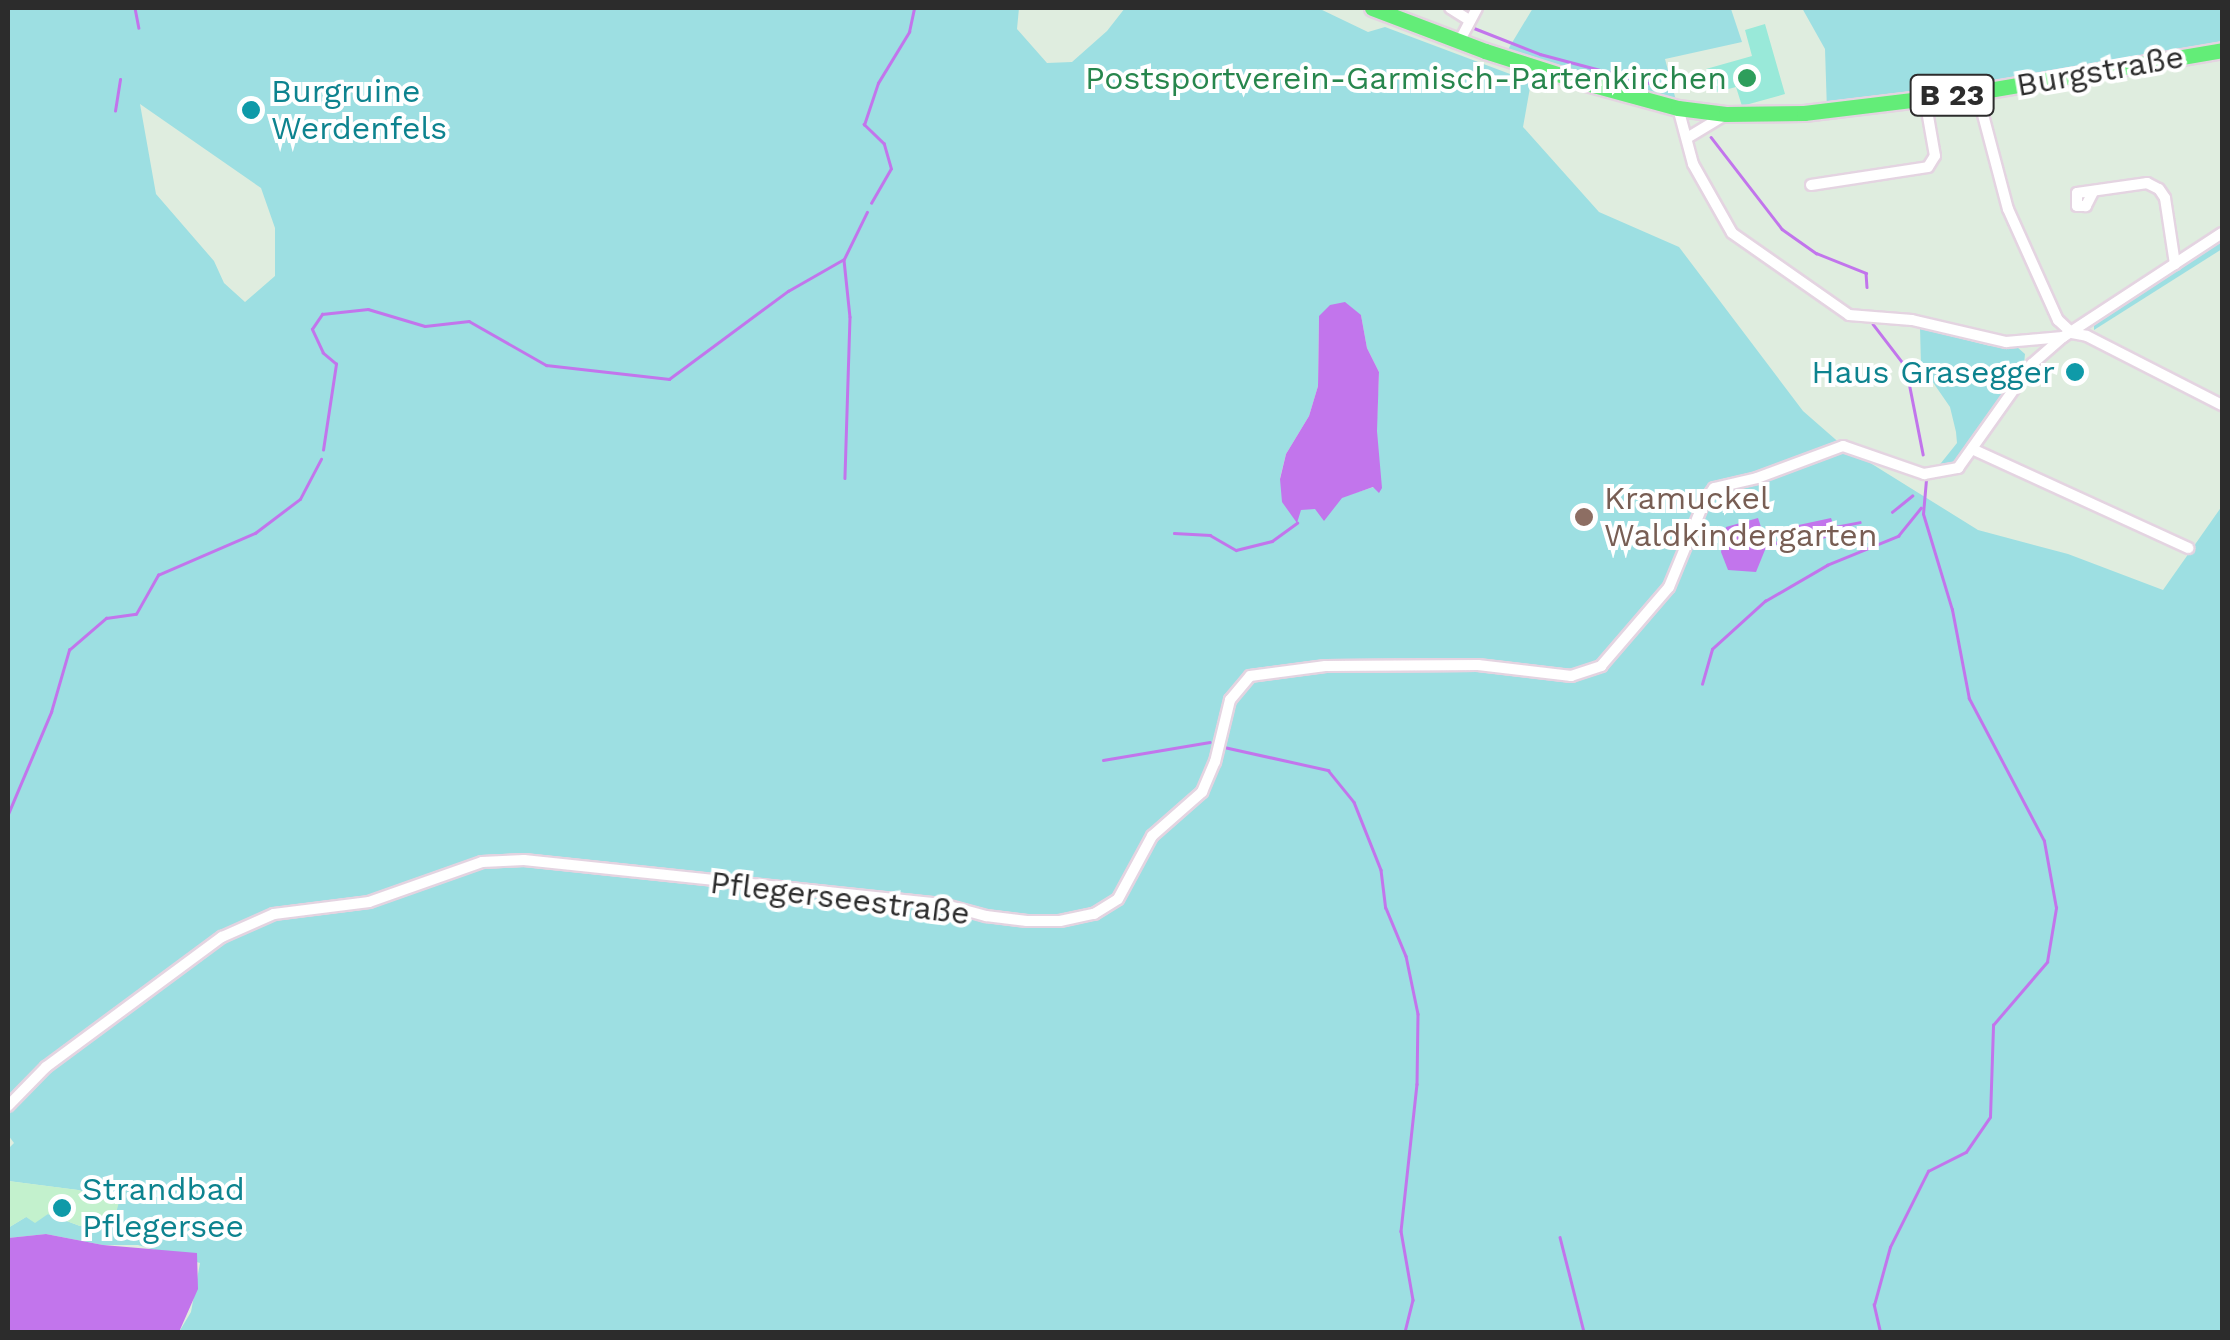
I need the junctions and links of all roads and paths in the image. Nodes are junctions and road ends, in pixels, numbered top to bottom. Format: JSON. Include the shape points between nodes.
{"nodes":[{"id":1,"x":1372,"y":8,"type":"edge"},
{"id":2,"x":1450,"y":8,"type":"edge"},
{"id":3,"x":1477,"y":8,"type":"edge"},
{"id":4,"x":1469,"y":20,"type":"junction"},
{"id":5,"x":1459,"y":42,"type":"junction"},
{"id":6,"x":2222,"y":50,"type":"edge"},
{"id":7,"x":1978,"y":92,"type":"junction"},
{"id":8,"x":1925,"y":98,"type":"junction"},
{"id":9,"x":1678,"y":108,"type":"junction"},
{"id":10,"x":1726,"y":114,"type":"junction"},
{"id":11,"x":1687,"y":138,"type":"junction"},
{"id":12,"x":1811,"y":186,"type":"dead end"},
{"id":13,"x":2088,"y":192,"type":"dead end"},
{"id":14,"x":2222,"y":234,"type":"edge"},
{"id":15,"x":2175,"y":264,"type":"junction"},
{"id":16,"x":2067,"y":335,"type":"junction"},
{"id":17,"x":2023,"y":344,"type":"junction"},
{"id":18,"x":2032,"y":364,"type":"junction"},
{"id":19,"x":2222,"y":404,"type":"edge"},
{"id":20,"x":1972,"y":449,"type":"junction"},
{"id":21,"x":2188,"y":548,"type":"dead end"},
{"id":22,"x":8,"y":1106,"type":"edge"}],
"edges":[{"from":1,"to":5,"type":"main road","number":"B 23"},
{"from":2,"to":4,"type":"street"},
{"from":3,"to":4,"type":"street"},
{"from":4,"to":5,"type":"street"},
{"from":5,"to":9,"type":"main road","number":"B 23"},
{"from":6,"to":7,"type":"main road","name":"Burgstraße","number":"B 23"},
{"from":7,"to":8,"type":"main road","name":"Burgstraße","number":"B 23"},
{"from":7,"to":16,"type":"street","via":[[2019,238]]},
{"from":8,"to":10,"type":"main road","name":"Burgstraße","number":"B 23","via":[[1804,113]]},
{"from":8,"to":12,"type":"street","via":[[1935,156],[1928,167]]},
{"from":9,"to":10,"type":"main road","name":"Burgstraße","number":"B 23"},
{"from":9,"to":11,"type":"street"},
{"from":10,"to":11,"type":"street"},
{"from":11,"to":17,"type":"street","via":[[1732,233],[1830,306],[1850,316],[1912,320]]},
{"from":13,"to":15,"type":"street","via":[[2146,183],[2159,188]]},
{"from":14,"to":15,"type":"street"},
{"from":15,"to":16,"type":"street"},
{"from":16,"to":17,"type":"street"},
{"from":16,"to":18,"type":"street"},
{"from":16,"to":19,"type":"street","via":[[2092,338]]},
{"from":17,"to":18,"type":"street"},
{"from":18,"to":20,"type":"street"},
{"from":20,"to":21,"type":"street"},
{"from":20,"to":22,"type":"street","name":"Pflegerseestraße","via":[[1958,468],[1928,475],[1843,446],[1714,488],[1669,587],[1602,666],[1571,676],[1461,664],[1325,666],[1250,676],[1227,709],[1202,792],[1152,836],[1118,899],[1078,918],[986,916],[942,904],[513,860],[463,866],[369,902],[274,914],[222,937],[46,1068]]}]}
